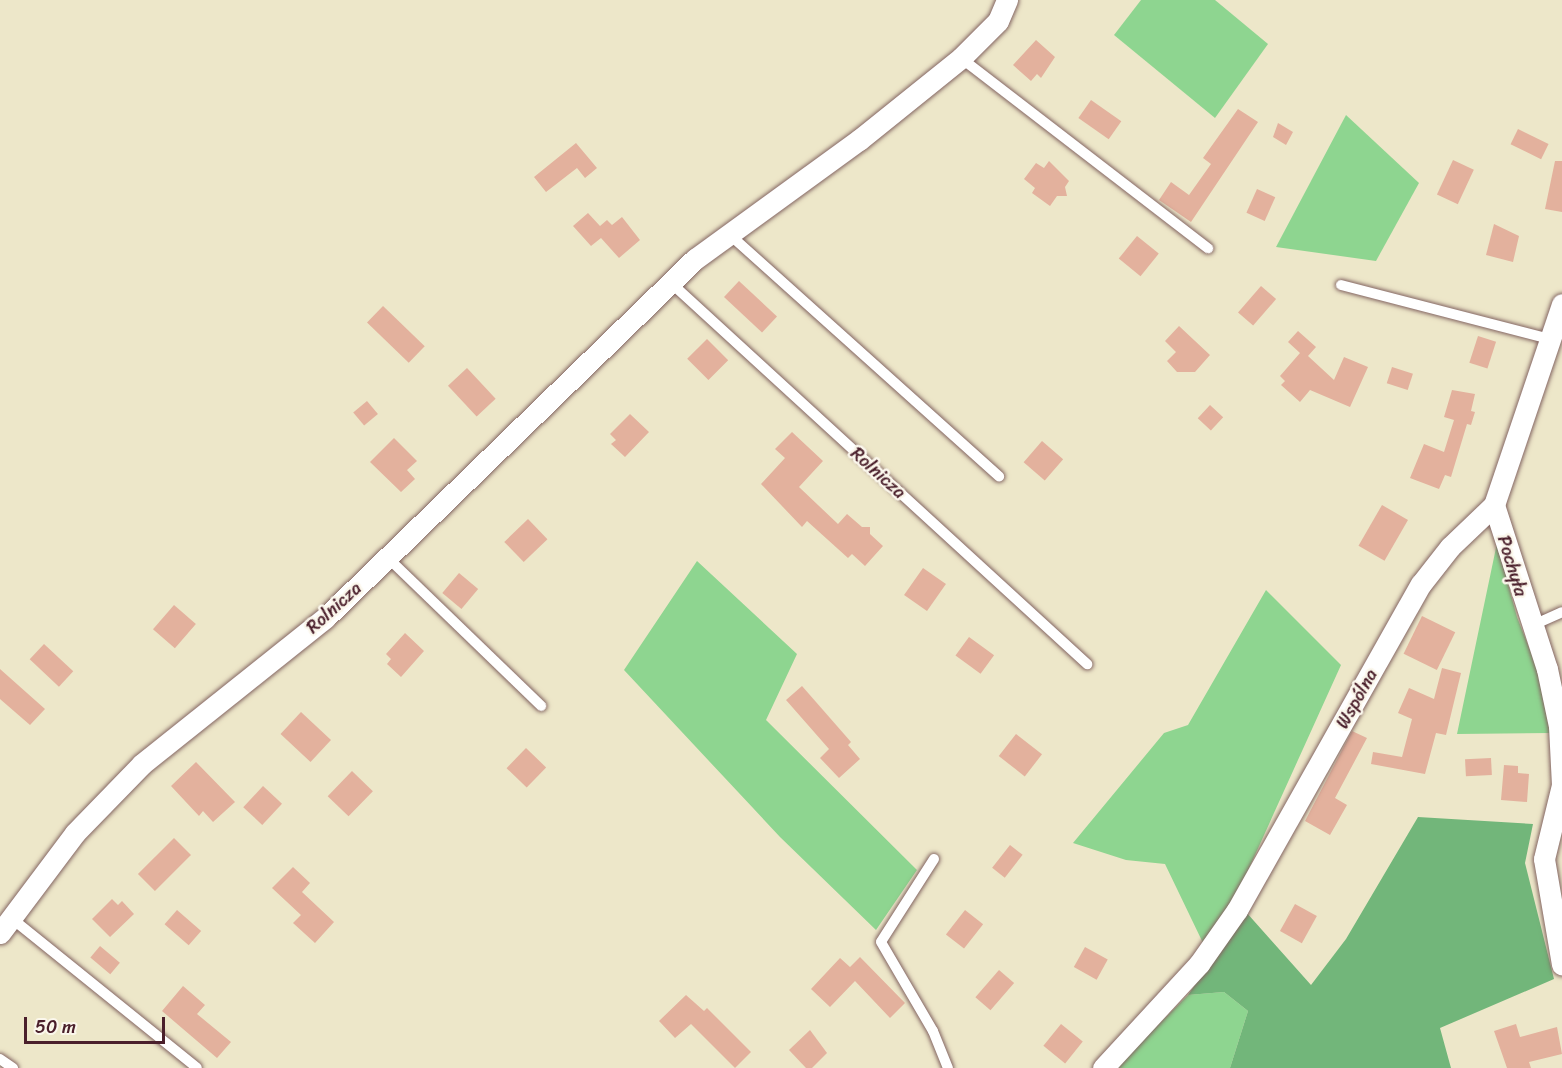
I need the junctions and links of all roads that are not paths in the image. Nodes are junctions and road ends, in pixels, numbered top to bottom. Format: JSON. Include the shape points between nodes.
{"nodes":[{"id":1,"x":1007,"y":0,"type":"edge"},
{"id":2,"x":961,"y":58,"type":"junction"},
{"id":3,"x":729,"y":234,"type":"junction"},
{"id":4,"x":1208,"y":248,"type":"dead end"},
{"id":5,"x":670,"y":282,"type":"junction"},
{"id":6,"x":1341,"y":285,"type":"dead end"},
{"id":7,"x":1562,"y":304,"type":"edge"},
{"id":8,"x":1550,"y":339,"type":"junction"},
{"id":9,"x":999,"y":476,"type":"dead end"},
{"id":10,"x":1494,"y":505,"type":"junction"},
{"id":11,"x":388,"y":558,"type":"junction"},
{"id":12,"x":1562,"y":612,"type":"edge"},
{"id":13,"x":1531,"y":627,"type":"junction"},
{"id":14,"x":1087,"y":664,"type":"dead end"},
{"id":15,"x":541,"y":706,"type":"dead end"},
{"id":16,"x":1562,"y":785,"type":"edge"},
{"id":17,"x":934,"y":859,"type":"dead end"},
{"id":18,"x":5,"y":925,"type":"edge"},
{"id":19,"x":1562,"y":964,"type":"edge"},
{"id":20,"x":0,"y":1059,"type":"edge"},
{"id":21,"x":13,"y":1068,"type":"edge"},
{"id":22,"x":196,"y":1068,"type":"edge"},
{"id":23,"x":948,"y":1068,"type":"edge"},
{"id":24,"x":1103,"y":1068,"type":"edge"}],
"edges":[{"from":1,"to":2,"type":"street","name":"Rolnicza","via":[[998,21]]},
{"from":2,"to":3,"type":"street","name":"Rolnicza","via":[[858,140]]},
{"from":2,"to":4,"type":"lane"},
{"from":3,"to":5,"type":"street","name":"Rolnicza"},
{"from":3,"to":9,"type":"lane"},
{"from":5,"to":11,"type":"street","name":"Rolnicza"},
{"from":5,"to":14,"type":"lane","name":"Rolnicza"},
{"from":6,"to":8,"type":"lane"},
{"from":7,"to":8,"type":"street","name":"Wspólna"},
{"from":8,"to":10,"type":"street","name":"Wspólna"},
{"from":10,"to":13,"type":"street","name":"Pochyła"},
{"from":10,"to":24,"type":"street","name":"Wspólna","via":[[1450,547],[1421,584],[1237,910],[1199,964]]},
{"from":11,"to":15,"type":"lane"},
{"from":11,"to":18,"type":"street","name":"Rolnicza","via":[[326,618],[142,764],[75,833]]},
{"from":12,"to":13,"type":"lane"},
{"from":13,"to":16,"type":"street","name":"Pochyła","via":[[1547,669],[1559,726]]},
{"from":16,"to":19,"type":"street","name":"Pochyła","via":[[1544,859]]},
{"from":17,"to":23,"type":"lane","via":[[880,942],[933,1032]]},
{"from":18,"to":22,"type":"lane"},
{"from":20,"to":21,"type":"lane"}]}
